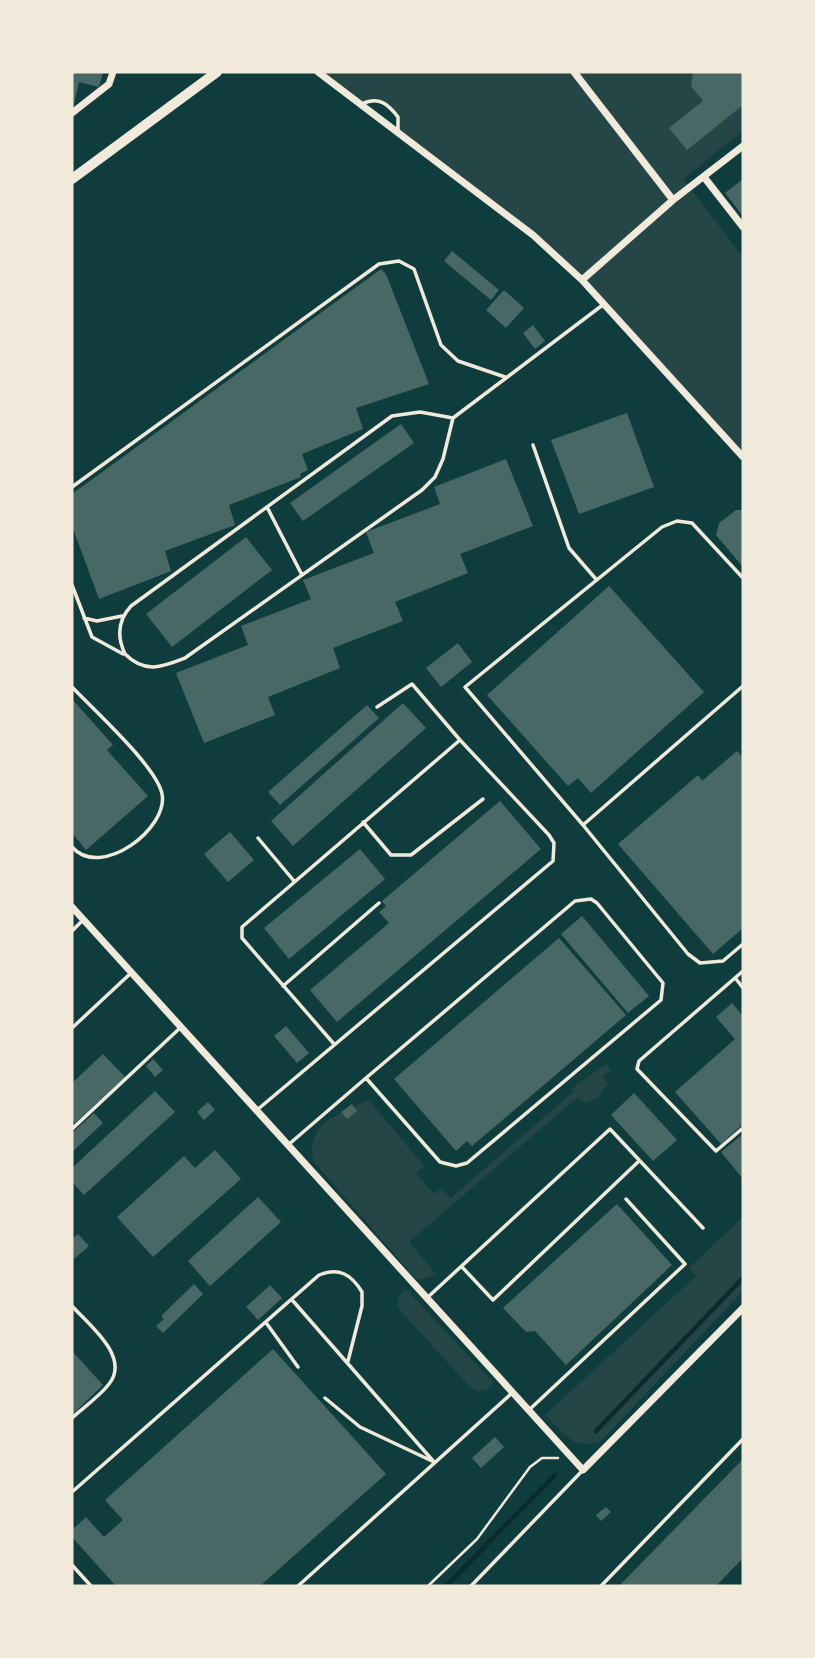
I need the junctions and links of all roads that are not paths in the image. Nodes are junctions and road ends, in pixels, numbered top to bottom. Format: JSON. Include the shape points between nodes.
{"nodes":[{"id":1,"x":113,"y":72,"type":"edge"},
{"id":2,"x":217,"y":72,"type":"edge"},
{"id":3,"x":318,"y":72,"type":"edge"},
{"id":4,"x":574,"y":72,"type":"edge"},
{"id":5,"x":360,"y":104,"type":"junction"},
{"id":6,"x":72,"y":113,"type":"edge"},
{"id":7,"x":398,"y":133,"type":"junction"},
{"id":8,"x":743,"y":146,"type":"edge"},
{"id":9,"x":704,"y":177,"type":"junction"},
{"id":10,"x":72,"y":179,"type":"edge"},
{"id":11,"x":673,"y":200,"type":"junction"},
{"id":12,"x":743,"y":227,"type":"edge"},
{"id":13,"x":582,"y":280,"type":"junction"},
{"id":14,"x":604,"y":304,"type":"junction"},
{"id":15,"x":505,"y":377,"type":"junction"},
{"id":16,"x":453,"y":418,"type":"junction"},
{"id":17,"x":533,"y":445,"type":"dead end"},
{"id":18,"x":743,"y":457,"type":"edge"},
{"id":19,"x":72,"y":487,"type":"edge"},
{"id":20,"x":267,"y":507,"type":"junction"},
{"id":21,"x":302,"y":575,"type":"junction"},
{"id":22,"x":595,"y":578,"type":"junction"},
{"id":23,"x":743,"y":578,"type":"edge"},
{"id":24,"x":72,"y":584,"type":"edge"},
{"id":25,"x":122,"y":616,"type":"junction"},
{"id":26,"x":85,"y":618,"type":"junction"},
{"id":27,"x":125,"y":654,"type":"junction"},
{"id":28,"x":743,"y":686,"type":"edge"},
{"id":29,"x":72,"y":687,"type":"edge"},
{"id":30,"x":377,"y":707,"type":"dead end"},
{"id":31,"x":460,"y":740,"type":"junction"},
{"id":32,"x":483,"y":799,"type":"dead end"},
{"id":33,"x":363,"y":822,"type":"junction"},
{"id":34,"x":583,"y":825,"type":"junction"},
{"id":35,"x":258,"y":838,"type":"dead end"},
{"id":36,"x":72,"y":847,"type":"edge"},
{"id":37,"x":293,"y":881,"type":"junction"},
{"id":38,"x":379,"y":903,"type":"dead end"},
{"id":39,"x":72,"y":907,"type":"edge"},
{"id":40,"x":83,"y":920,"type":"junction"},
{"id":41,"x":72,"y":930,"type":"edge"},
{"id":42,"x":743,"y":944,"type":"edge"},
{"id":43,"x":743,"y":971,"type":"edge"},
{"id":44,"x":131,"y":973,"type":"junction"},
{"id":45,"x":735,"y":979,"type":"junction"},
{"id":46,"x":283,"y":986,"type":"junction"},
{"id":47,"x":743,"y":988,"type":"edge"},
{"id":48,"x":72,"y":1028,"type":"edge"},
{"id":49,"x":180,"y":1028,"type":"junction"},
{"id":50,"x":334,"y":1044,"type":"junction"},
{"id":51,"x":366,"y":1078,"type":"junction"},
{"id":52,"x":256,"y":1111,"type":"junction"},
{"id":53,"x":743,"y":1128,"type":"edge"},
{"id":54,"x":72,"y":1129,"type":"edge"},
{"id":55,"x":288,"y":1146,"type":"junction"},
{"id":56,"x":639,"y":1161,"type":"junction"},
{"id":57,"x":626,"y":1199,"type":"dead end"},
{"id":58,"x":703,"y":1228,"type":"dead end"},
{"id":59,"x":462,"y":1267,"type":"junction"},
{"id":60,"x":427,"y":1299,"type":"junction"},
{"id":61,"x":293,"y":1301,"type":"junction"},
{"id":62,"x":72,"y":1306,"type":"edge"},
{"id":63,"x":743,"y":1308,"type":"edge"},
{"id":64,"x":267,"y":1324,"type":"junction"},
{"id":65,"x":348,"y":1361,"type":"junction"},
{"id":66,"x":298,"y":1367,"type":"dead end"},
{"id":67,"x":512,"y":1392,"type":"junction"},
{"id":68,"x":325,"y":1398,"type":"dead end"},
{"id":69,"x":529,"y":1410,"type":"junction"},
{"id":70,"x":72,"y":1418,"type":"edge"},
{"id":71,"x":743,"y":1439,"type":"edge"},
{"id":72,"x":434,"y":1462,"type":"junction"},
{"id":73,"x":583,"y":1470,"type":"junction"},
{"id":74,"x":72,"y":1492,"type":"edge"},
{"id":75,"x":72,"y":1565,"type":"edge"},
{"id":76,"x":91,"y":1586,"type":"edge"},
{"id":77,"x":298,"y":1586,"type":"edge"},
{"id":78,"x":471,"y":1586,"type":"edge"},
{"id":79,"x":601,"y":1586,"type":"edge"}],
"edges":[{"from":1,"to":6,"type":"street","via":[[109,85]]},
{"from":2,"to":10,"type":"main road"},
{"from":3,"to":5,"type":"street"},
{"from":4,"to":11,"type":"street"},
{"from":5,"to":7,"type":"street"},
{"from":5,"to":7,"type":"lane","via":[[370,100],[388,105],[400,123]]},
{"from":7,"to":13,"type":"street","via":[[533,235]]},
{"from":8,"to":9,"type":"street"},
{"from":9,"to":11,"type":"street"},
{"from":9,"to":12,"type":"street"},
{"from":11,"to":13,"type":"street"},
{"from":13,"to":14,"type":"street"},
{"from":14,"to":15,"type":"lane"},
{"from":14,"to":18,"type":"street"},
{"from":15,"to":16,"type":"lane"},
{"from":15,"to":19,"type":"lane","via":[[449,354],[441,345],[414,269],[391,260],[379,264]]},
{"from":16,"to":20,"type":"lane","via":[[420,412],[392,416]]},
{"from":16,"to":21,"type":"lane","via":[[435,477],[398,509]]},
{"from":17,"to":22,"type":"lane","via":[[569,548]]},
{"from":20,"to":21,"type":"lane"},
{"from":20,"to":25,"type":"lane"},
{"from":21,"to":27,"type":"lane","via":[[186,658],[149,668]]},
{"from":22,"to":23,"type":"lane","via":[[662,527],[677,521],[698,528]]},
{"from":22,"to":34,"type":"lane","via":[[465,687]]},
{"from":24,"to":26,"type":"lane"},
{"from":25,"to":26,"type":"lane","via":[[97,621]]},
{"from":25,"to":27,"type":"lane","via":[[120,644]]},
{"from":26,"to":27,"type":"lane","via":[[92,638]]},
{"from":28,"to":34,"type":"lane"},
{"from":29,"to":36,"type":"lane","via":[[149,769],[163,801],[158,820],[118,855],[97,859]]},
{"from":30,"to":31,"type":"lane","via":[[412,684]]},
{"from":31,"to":33,"type":"lane"},
{"from":31,"to":50,"type":"lane","via":[[549,835],[554,843],[553,862]]},
{"from":32,"to":33,"type":"lane","via":[[411,855],[391,855]]},
{"from":33,"to":37,"type":"lane"},
{"from":34,"to":42,"type":"lane","via":[[700,964],[723,961]]},
{"from":35,"to":37,"type":"lane"},
{"from":37,"to":46,"type":"lane","via":[[244,922],[241,933]]},
{"from":38,"to":46,"type":"lane"},
{"from":39,"to":40,"type":"street"},
{"from":40,"to":41,"type":"lane"},
{"from":40,"to":44,"type":"street"},
{"from":43,"to":45,"type":"lane"},
{"from":44,"to":48,"type":"lane"},
{"from":44,"to":49,"type":"street"},
{"from":45,"to":47,"type":"lane"},
{"from":45,"to":53,"type":"lane","via":[[639,1061],[638,1069],[716,1151]]},
{"from":46,"to":50,"type":"lane"},
{"from":49,"to":52,"type":"street"},
{"from":49,"to":54,"type":"lane"},
{"from":50,"to":52,"type":"lane"},
{"from":51,"to":51,"type":"lane","via":[[440,1162],[467,1163],[661,1000],[663,983],[597,903],[575,901]]},
{"from":51,"to":55,"type":"lane"},
{"from":52,"to":55,"type":"street"},
{"from":55,"to":60,"type":"street"},
{"from":56,"to":58,"type":"lane"},
{"from":56,"to":59,"type":"lane","via":[[610,1129]]},
{"from":56,"to":59,"type":"lane","via":[[493,1300]]},
{"from":57,"to":69,"type":"lane","via":[[685,1264]]},
{"from":59,"to":60,"type":"lane"},
{"from":60,"to":67,"type":"street"},
{"from":61,"to":64,"type":"lane"},
{"from":61,"to":65,"type":"lane"},
{"from":61,"to":65,"type":"lane","via":[[326,1272],[337,1270],[353,1279],[363,1297]]},
{"from":62,"to":70,"type":"lane","via":[[107,1346],[115,1364],[110,1383]]},
{"from":63,"to":73,"type":"street"},
{"from":64,"to":66,"type":"lane"},
{"from":64,"to":74,"type":"lane"},
{"from":65,"to":72,"type":"lane"},
{"from":67,"to":69,"type":"street"},
{"from":67,"to":72,"type":"lane"},
{"from":68,"to":72,"type":"lane","via":[[360,1427]]},
{"from":69,"to":73,"type":"street"},
{"from":71,"to":79,"type":"lane"},
{"from":72,"to":77,"type":"lane"},
{"from":73,"to":78,"type":"lane"},
{"from":75,"to":76,"type":"lane"}]}
